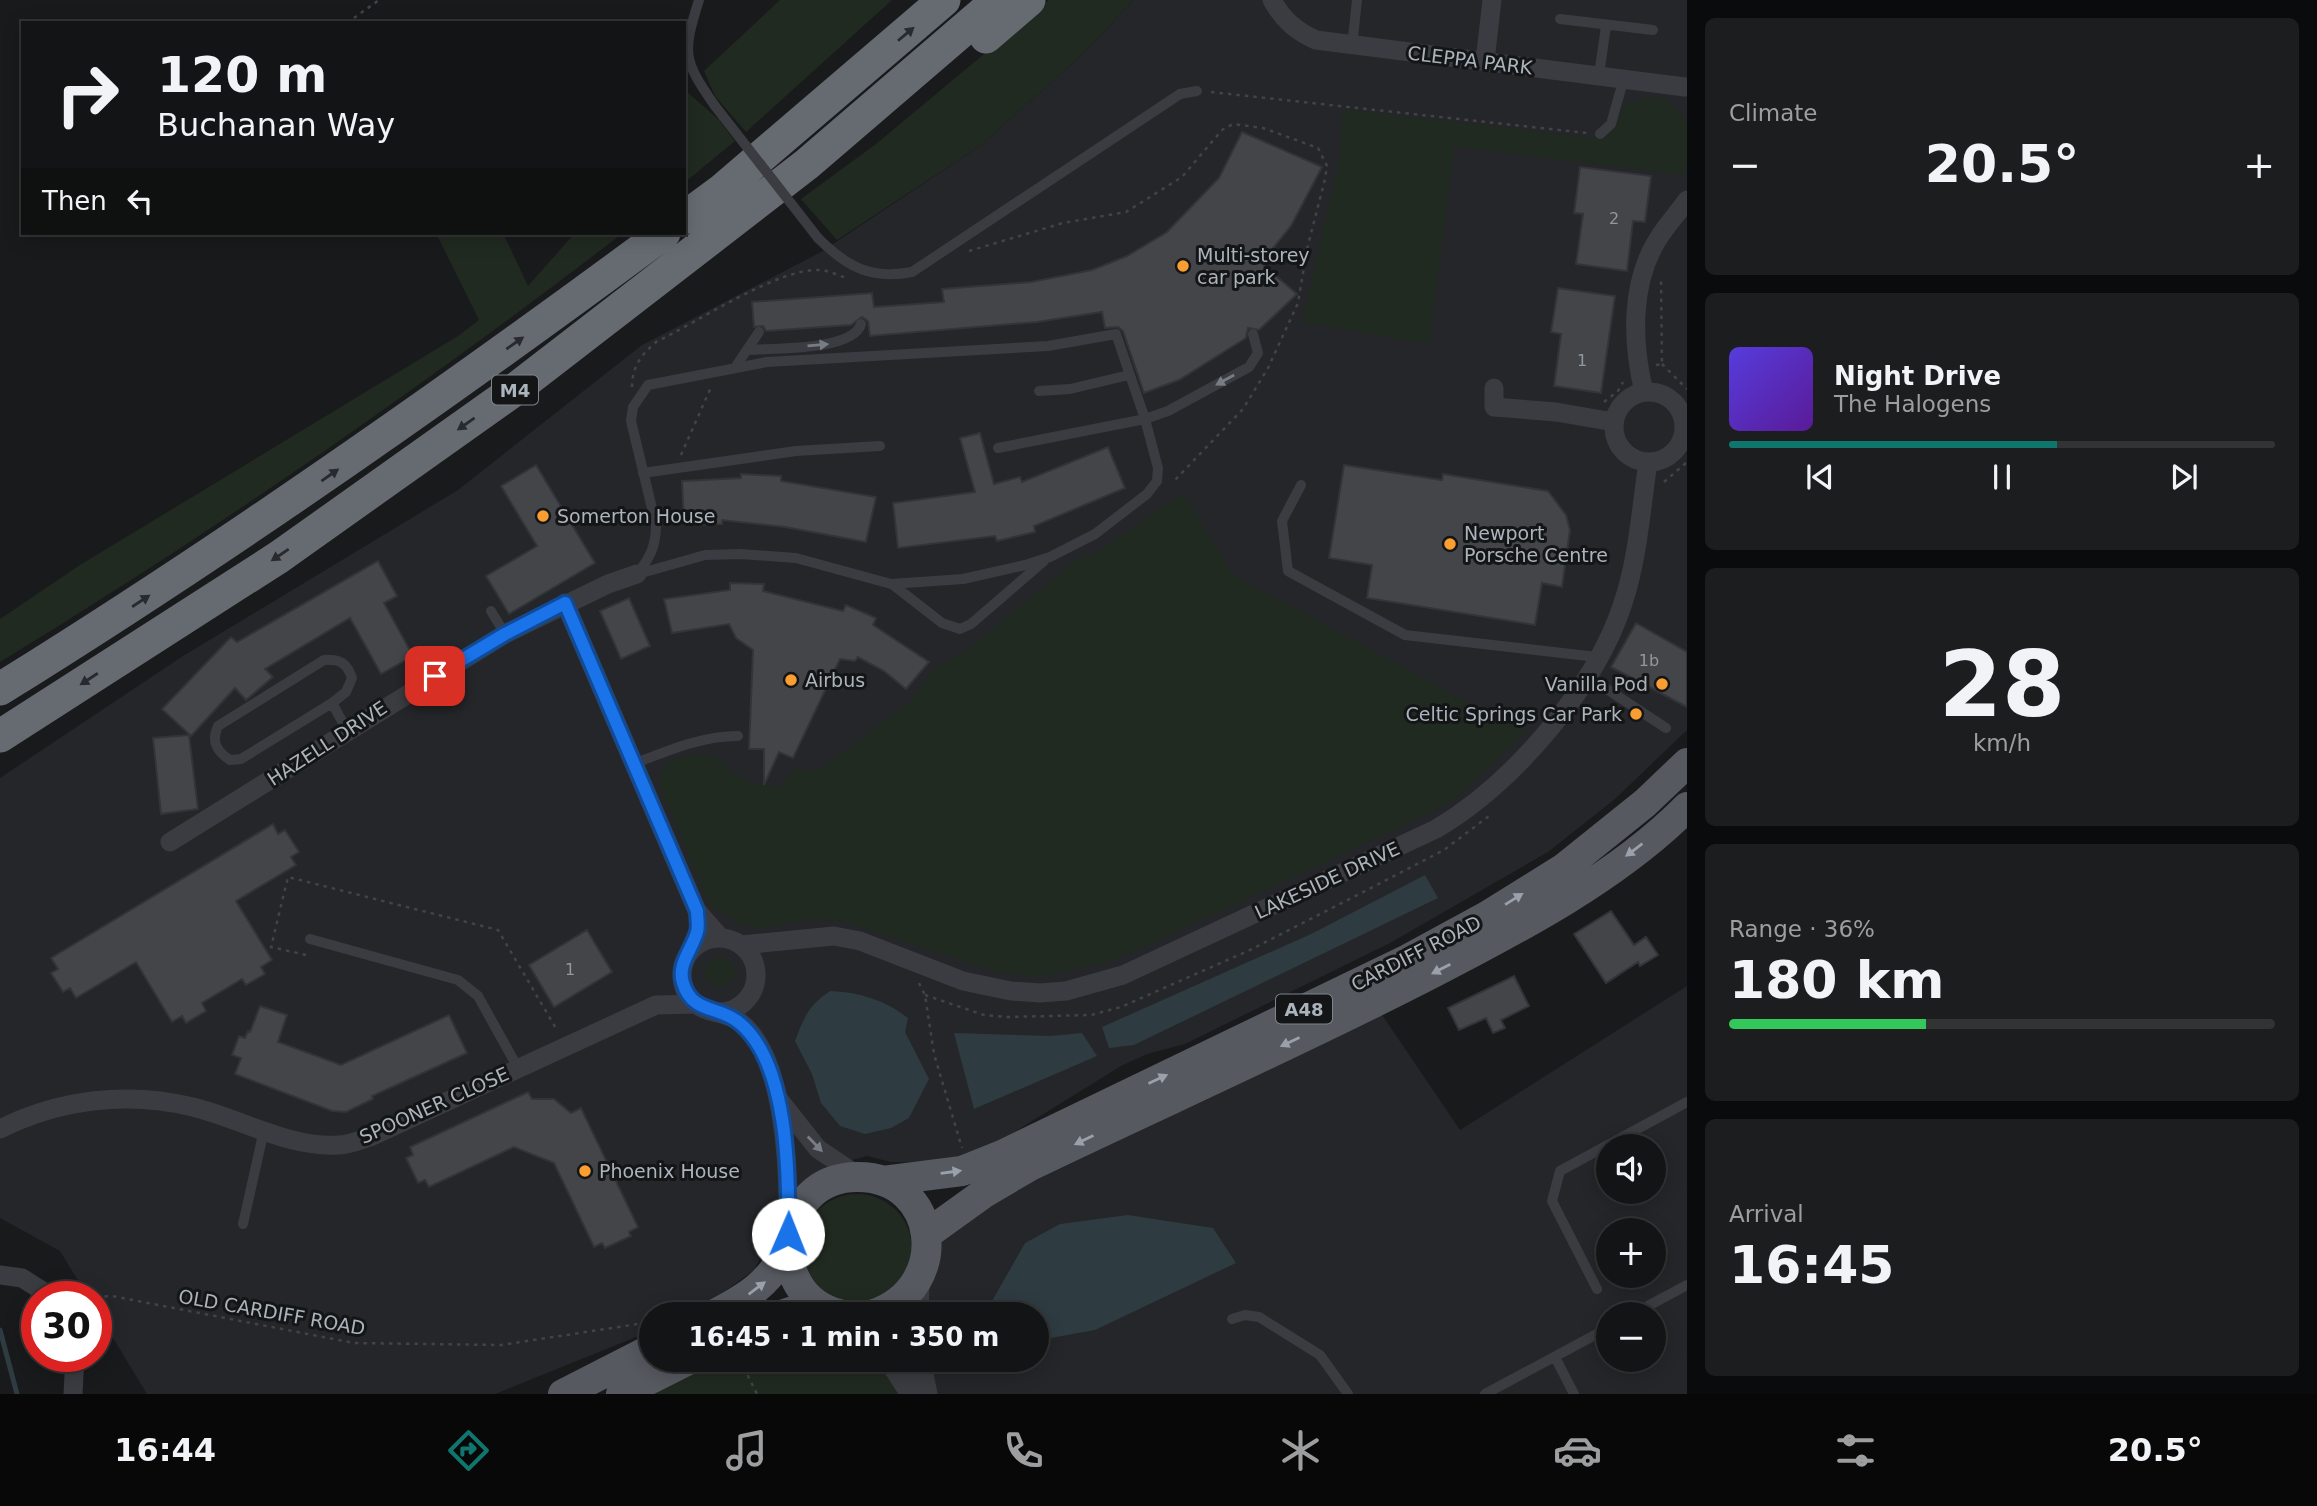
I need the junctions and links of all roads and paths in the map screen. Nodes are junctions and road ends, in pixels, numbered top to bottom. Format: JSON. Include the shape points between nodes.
{"nodes":[{"id":1,"x":379,"y":0,"type":"edge"},
{"id":2,"x":699,"y":0,"type":"edge"},
{"id":3,"x":910,"y":0,"type":"edge"},
{"id":4,"x":944,"y":0,"type":"edge"},
{"id":5,"x":998,"y":0,"type":"edge"},
{"id":6,"x":1029,"y":0,"type":"edge"},
{"id":7,"x":1272,"y":0,"type":"edge"},
{"id":8,"x":1357,"y":0,"type":"edge"},
{"id":9,"x":1492,"y":0,"type":"edge"},
{"id":10,"x":1560,"y":19,"type":"dead end"},
{"id":11,"x":350,"y":21,"type":"edge"},
{"id":12,"x":1606,"y":26,"type":"junction"},
{"id":13,"x":1653,"y":30,"type":"dead end"},
{"id":14,"x":1352,"y":47,"type":"junction"},
{"id":15,"x":1485,"y":61,"type":"junction"},
{"id":16,"x":1599,"y":75,"type":"junction"},
{"id":17,"x":1625,"y":78,"type":"junction"},
{"id":18,"x":1197,"y":91,"type":"joint"},
{"id":19,"x":1686,"y":91,"type":"edge"},
{"id":20,"x":1600,"y":134,"type":"joint"},
{"id":21,"x":1687,"y":200,"type":"edge"},
{"id":22,"x":686,"y":206,"type":"edge"},
{"id":23,"x":686,"y":216,"type":"edge"},
{"id":24,"x":655,"y":235,"type":"edge"},
{"id":25,"x":661,"y":235,"type":"edge"},
{"id":26,"x":964,"y":253,"type":"dead end"},
{"id":27,"x":628,"y":260,"type":"junction"},
{"id":28,"x":1661,"y":278,"type":"dead end"},
{"id":29,"x":853,"y":280,"type":"dead end"},
{"id":30,"x":861,"y":324,"type":"dead end"},
{"id":31,"x":759,"y":332,"type":"dead end"},
{"id":32,"x":1253,"y":334,"type":"dead end"},
{"id":33,"x":587,"y":336,"type":"junction"},
{"id":34,"x":747,"y":350,"type":"junction"},
{"id":35,"x":1662,"y":364,"type":"junction"},
{"id":36,"x":736,"y":366,"type":"junction"},
{"id":37,"x":1638,"y":368,"type":"junction"},
{"id":38,"x":720,"y":369,"type":"junction"},
{"id":39,"x":1129,"y":375,"type":"junction"},
{"id":40,"x":1494,"y":388,"type":"dead end"},
{"id":41,"x":1687,"y":389,"type":"edge"},
{"id":42,"x":1039,"y":391,"type":"dead end"},
{"id":43,"x":1644,"y":392,"type":"junction"},
{"id":44,"x":1594,"y":406,"type":"dead end"},
{"id":45,"x":633,"y":407,"type":"junction"},
{"id":46,"x":1146,"y":419,"type":"junction"},
{"id":47,"x":1615,"y":422,"type":"junction"},
{"id":48,"x":1685,"y":427,"type":"edge"},
{"id":49,"x":880,"y":446,"type":"dead end"},
{"id":50,"x":998,"y":448,"type":"dead end"},
{"id":51,"x":1648,"y":462,"type":"junction"},
{"id":52,"x":682,"y":467,"type":"junction"},
{"id":53,"x":643,"y":473,"type":"junction"},
{"id":54,"x":1157,"y":481,"type":"junction"},
{"id":55,"x":1301,"y":485,"type":"dead end"},
{"id":56,"x":1050,"y":557,"type":"junction"},
{"id":57,"x":637,"y":574,"type":"junction"},
{"id":58,"x":891,"y":584,"type":"junction"},
{"id":59,"x":565,"y":603,"type":"junction"},
{"id":60,"x":491,"y":611,"type":"dead end"},
{"id":61,"x":505,"y":634,"type":"junction"},
{"id":62,"x":1597,"y":657,"type":"junction"},
{"id":63,"x":1587,"y":676,"type":"junction"},
{"id":64,"x":0,"y":689,"type":"edge"},
{"id":65,"x":332,"y":703,"type":"junction"},
{"id":66,"x":1666,"y":727,"type":"dead end"},
{"id":67,"x":348,"y":732,"type":"junction"},
{"id":68,"x":0,"y":736,"type":"edge"},
{"id":69,"x":738,"y":736,"type":"dead end"},
{"id":70,"x":636,"y":763,"type":"junction"},
{"id":71,"x":1687,"y":763,"type":"edge"},
{"id":72,"x":1687,"y":807,"type":"edge"},
{"id":73,"x":170,"y":842,"type":"dead end"},
{"id":74,"x":697,"y":911,"type":"junction"},
{"id":75,"x":720,"y":937,"type":"junction"},
{"id":76,"x":310,"y":939,"type":"dead end"},
{"id":77,"x":798,"y":939,"type":"junction"},
{"id":78,"x":742,"y":945,"type":"junction"},
{"id":79,"x":306,"y":955,"type":"dead end"},
{"id":80,"x":687,"y":955,"type":"junction"},
{"id":81,"x":757,"y":970,"type":"junction"},
{"id":82,"x":915,"y":975,"type":"dead end"},
{"id":83,"x":681,"y":978,"type":"junction"},
{"id":84,"x":748,"y":1000,"type":"junction"},
{"id":85,"x":695,"y":1004,"type":"junction"},
{"id":86,"x":656,"y":1005,"type":"junction"},
{"id":87,"x":714,"y":1012,"type":"junction"},
{"id":88,"x":752,"y":1035,"type":"junction"},
{"id":89,"x":566,"y":1045,"type":"junction"},
{"id":90,"x":518,"y":1068,"type":"junction"},
{"id":91,"x":779,"y":1100,"type":"junction"},
{"id":92,"x":1687,"y":1102,"type":"edge"},
{"id":93,"x":0,"y":1129,"type":"edge"},
{"id":94,"x":264,"y":1130,"type":"junction"},
{"id":95,"x":969,"y":1168,"type":"junction"},
{"id":96,"x":872,"y":1179,"type":"junction"},
{"id":97,"x":243,"y":1224,"type":"dead end"},
{"id":98,"x":927,"y":1234,"type":"junction"},
{"id":99,"x":787,"y":1242,"type":"junction"},
{"id":100,"x":4,"y":1276,"type":"edge"},
{"id":101,"x":27,"y":1281,"type":"edge"},
{"id":102,"x":918,"y":1284,"type":"junction"},
{"id":103,"x":1687,"y":1285,"type":"edge"},
{"id":104,"x":1597,"y":1289,"type":"dead end"},
{"id":105,"x":112,"y":1296,"type":"edge"},
{"id":106,"x":735,"y":1302,"type":"edge"},
{"id":107,"x":821,"y":1302,"type":"edge"},
{"id":108,"x":899,"y":1302,"type":"edge"},
{"id":109,"x":917,"y":1302,"type":"edge"},
{"id":110,"x":1655,"y":1302,"type":"edge"},
{"id":111,"x":1232,"y":1319,"type":"dead end"},
{"id":112,"x":639,"y":1324,"type":"edge"},
{"id":113,"x":1596,"y":1335,"type":"edge"},
{"id":114,"x":639,"y":1355,"type":"edge"},
{"id":115,"x":1555,"y":1357,"type":"junction"},
{"id":116,"x":74,"y":1372,"type":"edge"},
{"id":117,"x":664,"y":1372,"type":"edge"},
{"id":118,"x":746,"y":1372,"type":"edge"},
{"id":119,"x":898,"y":1372,"type":"edge"},
{"id":120,"x":921,"y":1372,"type":"edge"},
{"id":121,"x":73,"y":1393,"type":"edge"},
{"id":122,"x":563,"y":1394,"type":"edge"},
{"id":123,"x":621,"y":1394,"type":"edge"},
{"id":124,"x":757,"y":1394,"type":"edge"},
{"id":125,"x":912,"y":1394,"type":"edge"},
{"id":126,"x":926,"y":1394,"type":"edge"},
{"id":127,"x":1348,"y":1394,"type":"edge"},
{"id":128,"x":1485,"y":1394,"type":"edge"},
{"id":129,"x":1574,"y":1394,"type":"edge"}],
"edges":[{"from":1,"to":11,"type":"path"},
{"from":2,"to":18,"type":"lane","bridge":true,"via":[[687,56],[691,72],[818,239],[841,261],[866,273],[892,276],[912,272],[1180,93]]},
{"from":3,"to":22,"type":"highway"},
{"from":23,"to":4,"type":"highway","one_way":true},
{"from":5,"to":33,"type":"highway","number":"M4","via":[[807,164]]},
{"from":6,"to":33,"type":"highway","number":"M4","via":[[825,171]]},
{"from":7,"to":14,"type":"street","name":"CLEPPA PARK","via":[[1298,32]]},
{"from":8,"to":14,"type":"lane"},
{"from":9,"to":15,"type":"street"},
{"from":10,"to":12,"type":"lane"},
{"from":12,"to":13,"type":"lane"},
{"from":12,"to":16,"type":"lane"},
{"from":14,"to":15,"type":"street","name":"CLEPPA PARK"},
{"from":15,"to":16,"type":"street","name":"CLEPPA PARK"},
{"from":16,"to":17,"type":"street","name":"CLEPPA PARK"},
{"from":17,"to":19,"type":"street","name":"CLEPPA PARK"},
{"from":17,"to":20,"type":"lane","via":[[1611,124]]},
{"from":18,"to":20,"type":"path"},
{"from":21,"to":37,"type":"street","via":[[1644,266],[1636,314]]},
{"from":24,"to":27,"type":"highway","number":"M4"},
{"from":25,"to":27,"type":"highway","number":"M4"},
{"from":26,"to":54,"type":"path","via":[[1063,223],[1126,212],[1182,177],[1233,124],[1263,128],[1318,148],[1326,166],[1325,179],[1303,285],[1268,368],[1230,425],[1175,480]]},
{"from":64,"to":27,"type":"highway","number":"M4","one_way":true,"via":[[144,600],[332,474]]},
{"from":28,"to":35,"type":"path"},
{"from":29,"to":45,"type":"path","via":[[824,270],[786,277],[656,342],[641,355],[632,374]]},
{"from":34,"to":30,"type":"lane","one_way":true,"via":[[835,343],[851,339]]},
{"from":31,"to":34,"type":"lane"},
{"from":32,"to":46,"type":"lane","one_way":true,"via":[[1258,353],[1249,367]]},
{"from":33,"to":68,"type":"highway","number":"M4","one_way":true,"via":[[278,556]]},
{"from":34,"to":36,"type":"lane"},
{"from":35,"to":37,"type":"path"},
{"from":35,"to":41,"type":"path"},
{"from":36,"to":38,"type":"lane"},
{"from":36,"to":39,"type":"lane","via":[[1048,346],[1116,334]]},
{"from":37,"to":43,"type":"street"},
{"from":37,"to":44,"type":"path","via":[[1625,369],[1618,391]]},
{"from":38,"to":45,"type":"lane","via":[[648,386]]},
{"from":38,"to":52,"type":"path","via":[[680,451]]},
{"from":39,"to":42,"type":"lane"},
{"from":39,"to":46,"type":"lane"},
{"from":40,"to":47,"type":"street","via":[[1494,407]]},
{"from":43,"to":47,"type":"street","via":[[1619,408]]},
{"from":43,"to":48,"type":"street","via":[[1665,395],[1676,404]]},
{"from":45,"to":53,"type":"lane","via":[[631,421]]},
{"from":46,"to":50,"type":"lane"},
{"from":46,"to":54,"type":"lane"},
{"from":47,"to":51,"type":"street","via":[[1624,451]]},
{"from":48,"to":51,"type":"street","via":[[1674,452]]},
{"from":49,"to":52,"type":"lane","via":[[796,451]]},
{"from":51,"to":62,"type":"street","name":"LAKESIDE DRIVE","via":[[1623,604]]},
{"from":52,"to":53,"type":"lane"},
{"from":53,"to":57,"type":"lane","via":[[656,539],[650,558]]},
{"from":54,"to":56,"type":"lane","via":[[1115,521]]},
{"from":55,"to":62,"type":"lane","via":[[1282,521],[1288,571],[1405,635]]},
{"from":56,"to":58,"type":"lane","via":[[963,579]]},
{"from":56,"to":58,"type":"lane","via":[[960,629],[942,623]]},
{"from":57,"to":58,"type":"lane","via":[[705,555],[768,554],[820,563]]},
{"from":57,"to":59,"type":"street","name":"HAZELL DRIVE"},
{"from":59,"to":61,"type":"street","name":"HAZELL DRIVE"},
{"from":59,"to":70,"type":"street"},
{"from":60,"to":61,"type":"lane"},
{"from":61,"to":67,"type":"street","name":"HAZELL DRIVE"},
{"from":62,"to":63,"type":"street","name":"LAKESIDE DRIVE"},
{"from":63,"to":66,"type":"lane"},
{"from":63,"to":77,"type":"street","name":"LAKESIDE DRIVE","via":[[1530,752],[1470,809],[1392,850],[1093,986],[1040,993],[1012,991],[963,981],[859,941],[834,936]]},
{"from":65,"to":65,"type":"lane","via":[[241,759],[230,760],[215,744],[218,726],[324,660],[338,659],[349,668],[352,678],[346,692]]},
{"from":65,"to":67,"type":"lane"},
{"from":67,"to":73,"type":"street","name":"HAZELL DRIVE"},
{"from":69,"to":70,"type":"lane","via":[[718,736]]},
{"from":70,"to":74,"type":"street"},
{"from":95,"to":71,"type":"main road","name":"CARDIFF ROAD","number":"A48","one_way":true,"via":[[1396,965],[1487,916],[1564,868]]},
{"from":72,"to":98,"type":"main road","name":"CARDIFF ROAD","number":"A48","one_way":true,"via":[[1636,850],[1533,919],[1374,1003],[1030,1166]]},
{"from":74,"to":75,"type":"street"},
{"from":74,"to":80,"type":"street","via":[[698,931]]},
{"from":75,"to":78,"type":"street"},
{"from":75,"to":80,"type":"street","via":[[707,939]]},
{"from":76,"to":90,"type":"lane","via":[[458,980],[478,996]]},
{"from":77,"to":78,"type":"street","name":"LAKESIDE DRIVE"},
{"from":77,"to":81,"type":"street"},
{"from":78,"to":81,"type":"street"},
{"from":79,"to":89,"type":"path","via":[[271,947],[288,877],[498,930]]},
{"from":80,"to":83,"type":"street"},
{"from":81,"to":84,"type":"street"},
{"from":82,"to":95,"type":"path","via":[[925,995],[934,1054]]},
{"from":83,"to":85,"type":"street"},
{"from":83,"to":86,"type":"street","name":"SPOONER CLOSE"},
{"from":84,"to":87,"type":"street","via":[[727,1012]]},
{"from":84,"to":88,"type":"street"},
{"from":85,"to":86,"type":"street","name":"SPOONER CLOSE"},
{"from":85,"to":87,"type":"street"},
{"from":86,"to":89,"type":"street","name":"SPOONER CLOSE"},
{"from":87,"to":88,"type":"street","via":[[735,1019]]},
{"from":88,"to":91,"type":"street"},
{"from":89,"to":90,"type":"street","name":"SPOONER CLOSE"},
{"from":90,"to":94,"type":"street","name":"SPOONER CLOSE","via":[[370,1137],[339,1145],[302,1142]]},
{"from":91,"to":96,"type":"street","one_way":true,"via":[[818,1149]]},
{"from":91,"to":99,"type":"street","via":[[789,1172]]},
{"from":92,"to":104,"type":"lane","via":[[1560,1171],[1552,1201]]},
{"from":93,"to":94,"type":"street","name":"SPOONER CLOSE","via":[[47,1109],[122,1099],[195,1107]]},
{"from":94,"to":97,"type":"lane"},
{"from":96,"to":95,"type":"main road","name":"CARDIFF ROAD","number":"A48","one_way":true},
{"from":96,"to":98,"type":"main road","via":[[902,1193],[918,1210]]},
{"from":96,"to":99,"type":"main road","name":"CARDIFF ROAD","via":[[842,1178],[819,1188],[800,1206]]},
{"from":98,"to":102,"type":"main road","via":[[928,1255]]},
{"from":106,"to":99,"type":"main road","name":"CARDIFF ROAD","one_way":true,"via":[[773,1275]]},
{"from":99,"to":107,"type":"main road","via":[[793,1275]]},
{"from":100,"to":101,"type":"street"},
{"from":102,"to":108,"type":"main road"},
{"from":102,"to":109,"type":"street"},
{"from":103,"to":110,"type":"lane"},
{"from":105,"to":112,"type":"path","name":"OLD CARDIFF ROAD","via":[[354,1343],[501,1345]]},
{"from":111,"to":127,"type":"lane","via":[[1259,1317],[1320,1355]]},
{"from":113,"to":115,"type":"lane"},
{"from":114,"to":122,"type":"main road"},
{"from":115,"to":128,"type":"lane"},
{"from":115,"to":129,"type":"lane"},
{"from":116,"to":121,"type":"street"},
{"from":117,"to":123,"type":"main road"},
{"from":118,"to":124,"type":"path"},
{"from":119,"to":125,"type":"street"},
{"from":120,"to":126,"type":"street"}]}
